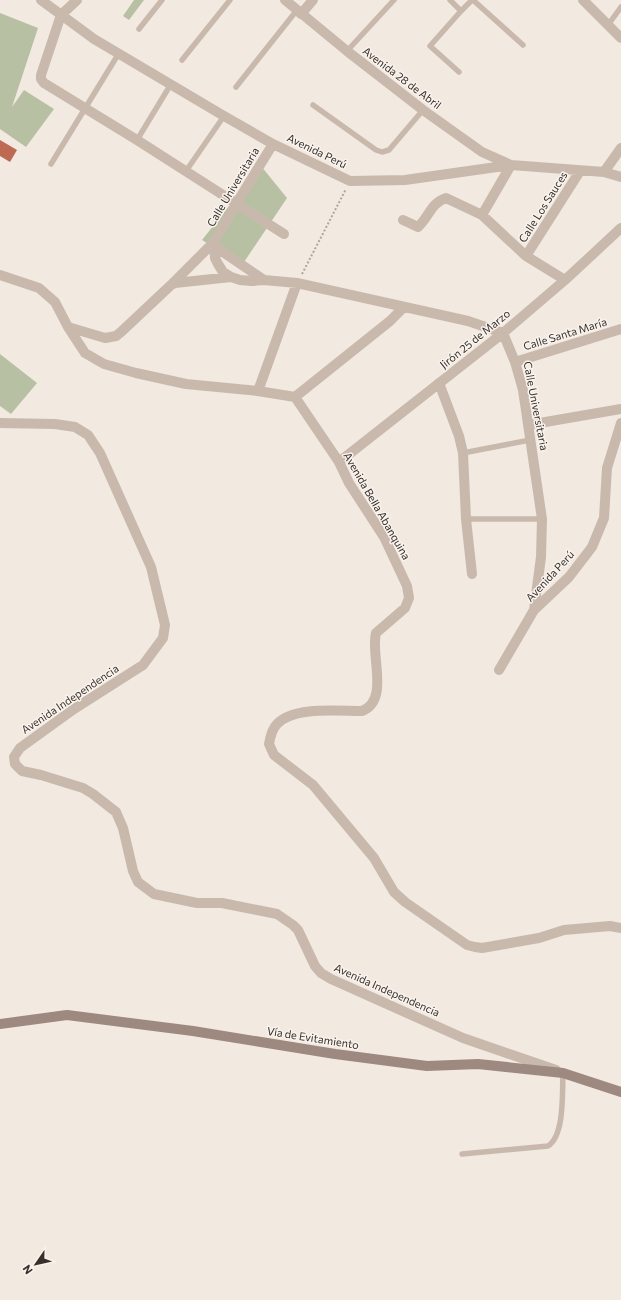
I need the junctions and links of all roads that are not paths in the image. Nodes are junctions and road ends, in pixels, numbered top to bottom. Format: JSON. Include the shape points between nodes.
{"nodes":[{"id":1,"x":41,"y":0,"type":"edge"},
{"id":2,"x":77,"y":0,"type":"edge"},
{"id":3,"x":162,"y":0,"type":"edge"},
{"id":4,"x":230,"y":0,"type":"edge"},
{"id":5,"x":285,"y":0,"type":"edge"},
{"id":6,"x":312,"y":0,"type":"edge"},
{"id":7,"x":394,"y":0,"type":"edge"},
{"id":8,"x":450,"y":0,"type":"edge"},
{"id":9,"x":473,"y":0,"type":"edge"},
{"id":10,"x":583,"y":0,"type":"edge"},
{"id":11,"x":621,"y":7,"type":"edge"},
{"id":12,"x":461,"y":11,"type":"junction"},
{"id":13,"x":299,"y":12,"type":"junction"},
{"id":14,"x":61,"y":15,"type":"junction"},
{"id":15,"x":608,"y":25,"type":"junction"},
{"id":16,"x":139,"y":29,"type":"dead end"},
{"id":17,"x":621,"y":38,"type":"edge"},
{"id":18,"x":523,"y":45,"type":"dead end"},
{"id":19,"x":347,"y":51,"type":"junction"},
{"id":20,"x":119,"y":53,"type":"junction"},
{"id":21,"x":182,"y":60,"type":"dead end"},
{"id":22,"x":459,"y":72,"type":"dead end"},
{"id":23,"x":171,"y":84,"type":"junction"},
{"id":24,"x":236,"y":87,"type":"dead end"},
{"id":25,"x":313,"y":105,"type":"dead end"},
{"id":26,"x":86,"y":108,"type":"junction"},
{"id":27,"x":423,"y":110,"type":"junction"},
{"id":28,"x":224,"y":116,"type":"junction"},
{"id":29,"x":137,"y":140,"type":"junction"},
{"id":30,"x":273,"y":144,"type":"junction"},
{"id":31,"x":621,"y":148,"type":"edge"},
{"id":32,"x":51,"y":164,"type":"dead end"},
{"id":33,"x":511,"y":165,"type":"junction"},
{"id":34,"x":186,"y":171,"type":"junction"},
{"id":35,"x":580,"y":171,"type":"junction"},
{"id":36,"x":604,"y":172,"type":"junction"},
{"id":37,"x":621,"y":177,"type":"edge"},
{"id":38,"x":236,"y":204,"type":"junction"},
{"id":39,"x":482,"y":215,"type":"junction"},
{"id":40,"x":403,"y":220,"type":"dead end"},
{"id":41,"x":621,"y":228,"type":"edge"},
{"id":42,"x":284,"y":234,"type":"dead end"},
{"id":43,"x":214,"y":242,"type":"junction"},
{"id":44,"x":526,"y":256,"type":"junction"},
{"id":45,"x":0,"y":275,"type":"edge"},
{"id":46,"x":231,"y":277,"type":"junction"},
{"id":47,"x":264,"y":280,"type":"junction"},
{"id":48,"x":565,"y":280,"type":"junction"},
{"id":49,"x":297,"y":283,"type":"junction"},
{"id":50,"x":171,"y":285,"type":"junction"},
{"id":51,"x":404,"y":307,"type":"junction"},
{"id":52,"x":68,"y":327,"type":"junction"},
{"id":53,"x":621,"y":329,"type":"edge"},
{"id":54,"x":503,"y":333,"type":"junction"},
{"id":55,"x":516,"y":362,"type":"junction"},
{"id":56,"x":439,"y":383,"type":"junction"},
{"id":57,"x":258,"y":391,"type":"junction"},
{"id":58,"x":295,"y":397,"type":"junction"},
{"id":59,"x":621,"y":409,"type":"edge"},
{"id":60,"x":0,"y":423,"type":"edge"},
{"id":61,"x":621,"y":423,"type":"edge"},
{"id":62,"x":528,"y":425,"type":"junction"},
{"id":63,"x":530,"y":440,"type":"junction"},
{"id":64,"x":463,"y":453,"type":"junction"},
{"id":65,"x":339,"y":462,"type":"junction"},
{"id":66,"x":466,"y":519,"type":"junction"},
{"id":67,"x":542,"y":519,"type":"junction"},
{"id":68,"x":472,"y":574,"type":"dead end"},
{"id":69,"x":534,"y":610,"type":"junction"},
{"id":70,"x":499,"y":670,"type":"dead end"},
{"id":71,"x":621,"y":928,"type":"edge"},
{"id":72,"x":0,"y":1024,"type":"edge"},
{"id":73,"x":563,"y":1073,"type":"junction"},
{"id":74,"x":621,"y":1092,"type":"edge"},
{"id":75,"x":462,"y":1154,"type":"dead end"}],
"edges":[{"from":1,"to":14,"type":"street","name":"Avenida Perú"},
{"from":2,"to":14,"type":"street"},
{"from":3,"to":16,"type":"lane"},
{"from":4,"to":21,"type":"lane"},
{"from":5,"to":13,"type":"street","name":"Avenida 28 de Abril"},
{"from":6,"to":13,"type":"street"},
{"from":7,"to":19,"type":"lane"},
{"from":8,"to":12,"type":"lane"},
{"from":9,"to":12,"type":"lane"},
{"from":9,"to":18,"type":"lane"},
{"from":10,"to":15,"type":"street"},
{"from":11,"to":15,"type":"lane"},
{"from":12,"to":22,"type":"lane","via":[[430,46]]},
{"from":13,"to":19,"type":"street","name":"Avenida 28 de Abril"},
{"from":13,"to":24,"type":"lane"},
{"from":14,"to":20,"type":"street","name":"Avenida Perú"},
{"from":14,"to":26,"type":"street","via":[[41,79]]},
{"from":15,"to":17,"type":"street"},
{"from":19,"to":27,"type":"street","name":"Avenida 28 de Abril"},
{"from":20,"to":23,"type":"street","name":"Avenida Perú"},
{"from":20,"to":26,"type":"lane"},
{"from":23,"to":28,"type":"street","name":"Avenida Perú"},
{"from":23,"to":29,"type":"lane"},
{"from":25,"to":27,"type":"lane","via":[[382,152],[389,150]]},
{"from":26,"to":29,"type":"street"},
{"from":26,"to":32,"type":"lane"},
{"from":27,"to":33,"type":"street","name":"Avenida 28 de Abril","via":[[482,152]]},
{"from":28,"to":30,"type":"street","name":"Avenida Perú"},
{"from":28,"to":34,"type":"lane"},
{"from":29,"to":34,"type":"street"},
{"from":30,"to":33,"type":"street","name":"Avenida Perú","via":[[350,181],[405,180]]},
{"from":30,"to":38,"type":"street","name":"Calle Universitaria"},
{"from":31,"to":36,"type":"street"},
{"from":33,"to":35,"type":"street","name":"Avenida Perú"},
{"from":33,"to":39,"type":"street"},
{"from":34,"to":38,"type":"street"},
{"from":35,"to":36,"type":"street","name":"Avenida Perú"},
{"from":35,"to":44,"type":"street","name":"Calle Los Sauces"},
{"from":36,"to":37,"type":"street","name":"Avenida Perú"},
{"from":38,"to":42,"type":"street"},
{"from":38,"to":43,"type":"street","name":"Calle Universitaria"},
{"from":39,"to":40,"type":"street","via":[[446,198],[437,201],[418,226]]},
{"from":39,"to":44,"type":"street"},
{"from":41,"to":48,"type":"street","name":"Jirón 25 de Marzo"},
{"from":43,"to":46,"type":"street","name":"Calle Universitaria","via":[[214,258],[223,272]]},
{"from":43,"to":47,"type":"street","name":"Calle Universitaria","via":[[218,248]]},
{"from":43,"to":50,"type":"street","name":"Calle Universitaria"},
{"from":44,"to":48,"type":"street"},
{"from":45,"to":52,"type":"street","via":[[39,288],[55,302]]},
{"from":46,"to":47,"type":"street","name":"Calle Universitaria","via":[[251,281]]},
{"from":46,"to":50,"type":"street","name":"Calle Universitaria"},
{"from":47,"to":49,"type":"street","name":"Calle Universitaria"},
{"from":48,"to":54,"type":"street","name":"Jirón 25 de Marzo"},
{"from":49,"to":51,"type":"street","name":"Calle Universitaria"},
{"from":49,"to":57,"type":"street"},
{"from":50,"to":52,"type":"street","name":"Calle Universitaria","via":[[116,336],[106,338]]},
{"from":51,"to":54,"type":"street","name":"Calle Universitaria","via":[[468,321]]},
{"from":51,"to":58,"type":"street"},
{"from":52,"to":57,"type":"street","via":[[85,353],[104,364],[186,384]]},
{"from":53,"to":55,"type":"street","name":"Calle Santa María"},
{"from":54,"to":55,"type":"street","name":"Calle Universitaria"},
{"from":54,"to":56,"type":"street","name":"Jirón 25 de Marzo"},
{"from":55,"to":62,"type":"street","name":"Calle Universitaria"},
{"from":56,"to":64,"type":"street"},
{"from":56,"to":65,"type":"street","name":"Jirón 25 de Marzo"},
{"from":57,"to":58,"type":"street"},
{"from":58,"to":65,"type":"street","name":"Avenida Bella Abanquina"},
{"from":59,"to":62,"type":"street"},
{"from":60,"to":73,"type":"street","name":"Avenida Independencia","via":[[55,424],[75,427],[88,435],[100,453],[151,567],[165,625],[163,638],[143,666],[74,709],[20,748],[14,757],[15,764],[22,771],[83,788],[116,812],[138,882],[154,894],[197,903],[222,903],[276,914],[298,930],[315,966],[331,979],[463,1038]]},
{"from":61,"to":69,"type":"street","name":"Avenida Perú","via":[[607,468],[604,518],[592,548],[568,577]]},
{"from":62,"to":63,"type":"street","name":"Calle Universitaria"},
{"from":63,"to":64,"type":"lane"},
{"from":63,"to":67,"type":"street","name":"Calle Universitaria"},
{"from":64,"to":66,"type":"street"},
{"from":65,"to":71,"type":"street","name":"Avenida Bella Abanquina","via":[[349,483],[384,537],[407,586],[409,598],[405,608],[376,633],[376,695],[372,705],[362,711],[319,711],[286,717],[276,725],[268,744],[274,755],[314,785],[374,858],[394,892],[467,945],[482,948],[539,938],[564,930],[610,926]]},
{"from":66,"to":67,"type":"lane"},
{"from":66,"to":68,"type":"street"},
{"from":67,"to":69,"type":"street","name":"Calle Universitaria","via":[[541,557]]},
{"from":69,"to":70,"type":"street","name":"Avenida Perú"},
{"from":72,"to":73,"type":"main road","name":"Vía de Evitamiento","via":[[67,1015],[428,1066],[478,1064]]},
{"from":73,"to":74,"type":"main road","name":"Vía de Evitamiento"},
{"from":73,"to":75,"type":"lane","via":[[560,1125],[552,1143],[548,1146]]}]}
